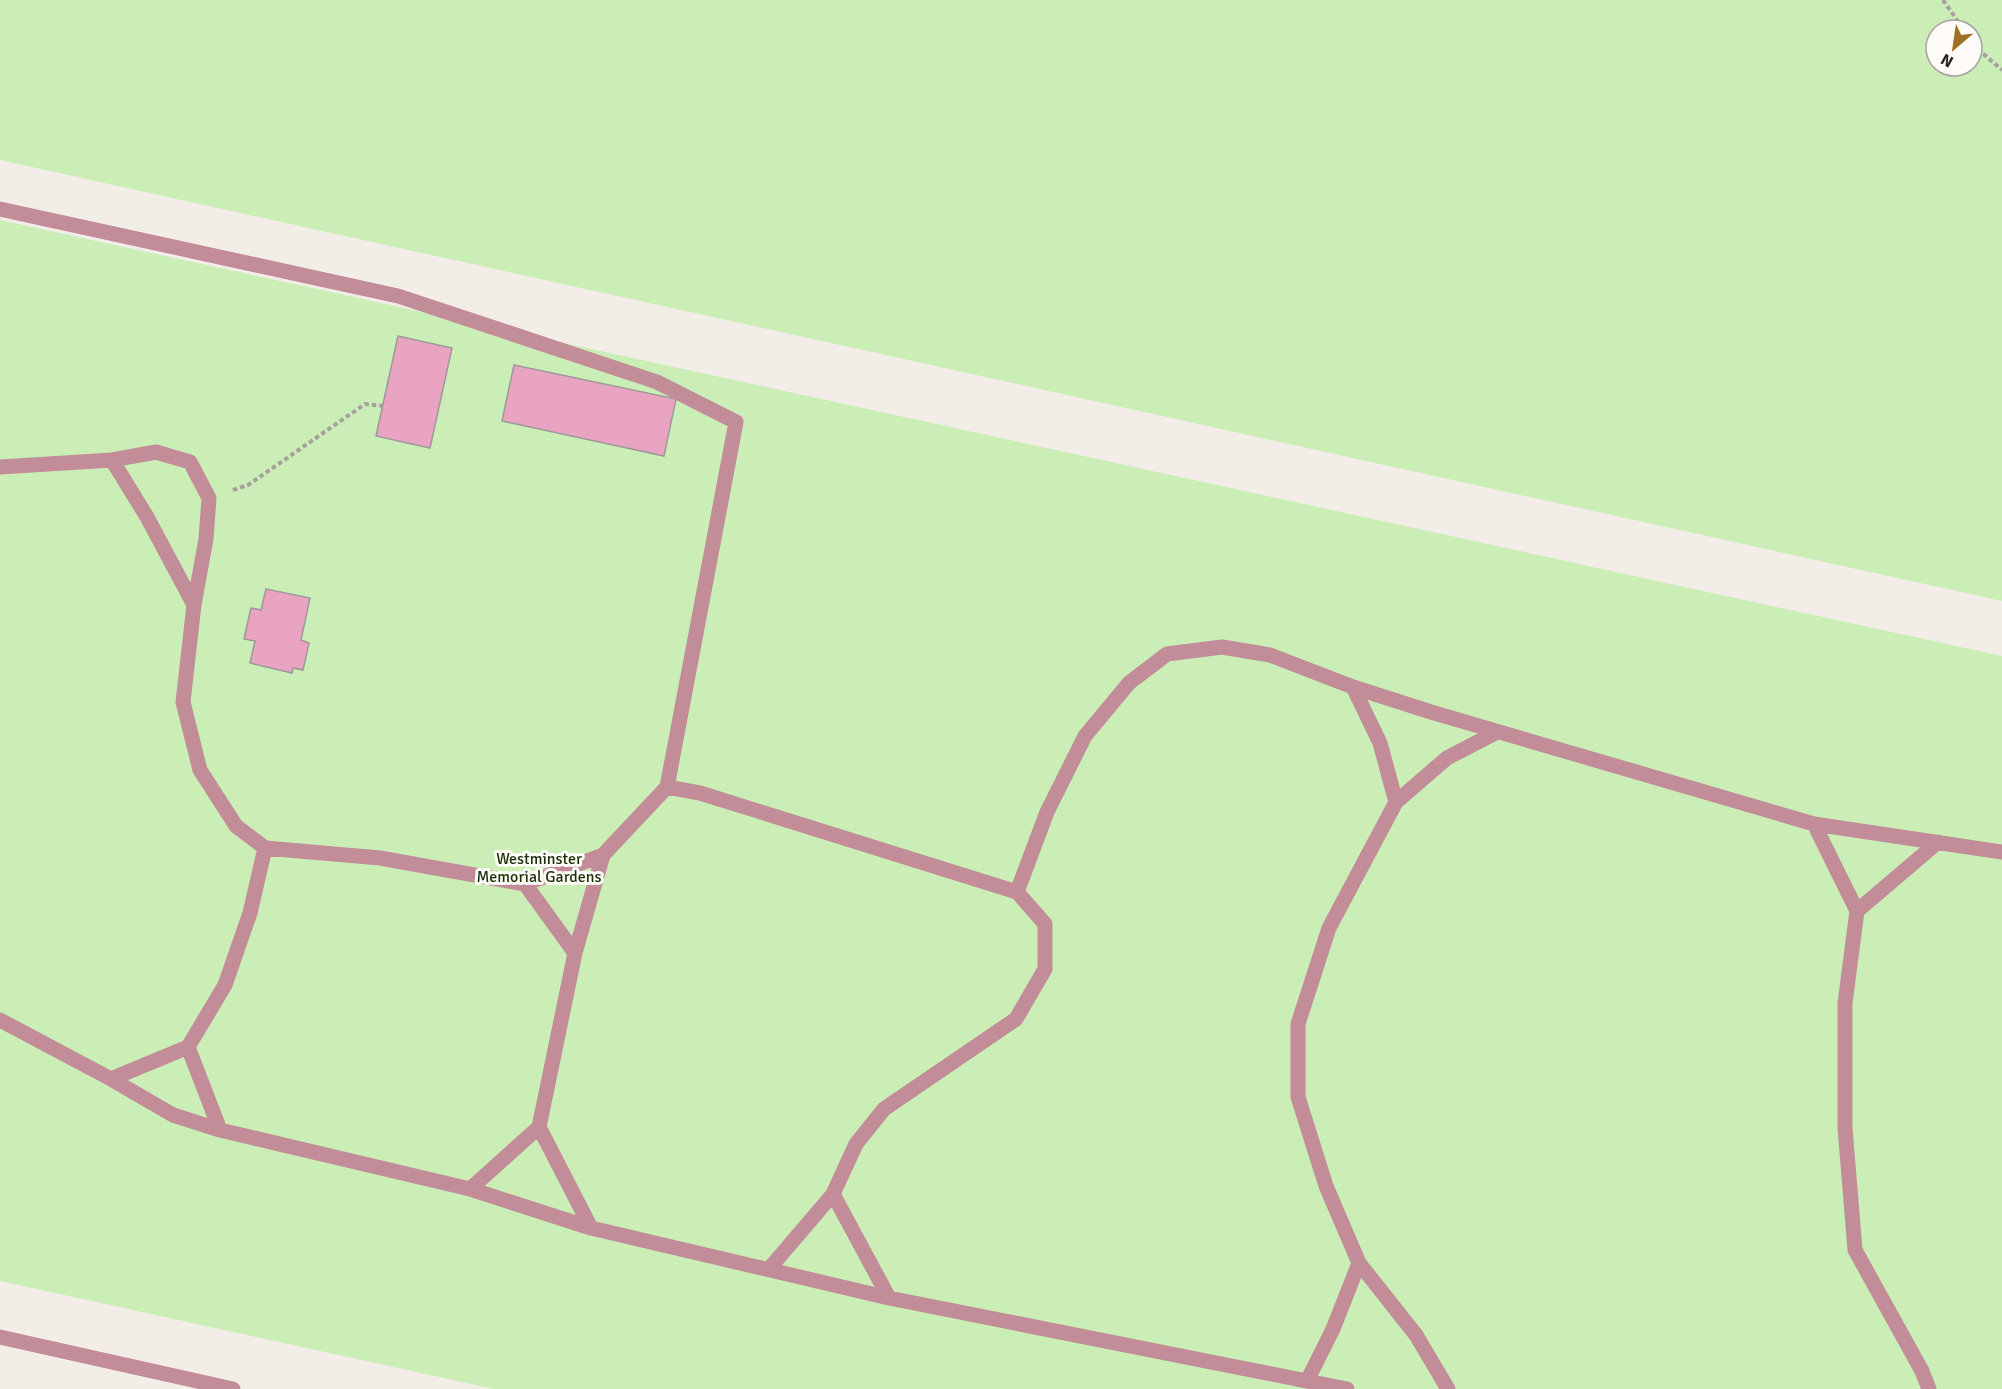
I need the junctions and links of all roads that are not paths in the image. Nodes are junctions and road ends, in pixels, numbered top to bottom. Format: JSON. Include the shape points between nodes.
{"nodes":[{"id":1,"x":0,"y":209,"type":"edge"},
{"id":2,"x":112,"y":460,"type":"junction"},
{"id":3,"x":0,"y":467,"type":"edge"},
{"id":4,"x":194,"y":604,"type":"junction"},
{"id":5,"x":1353,"y":687,"type":"junction"},
{"id":6,"x":1497,"y":732,"type":"junction"},
{"id":7,"x":667,"y":787,"type":"junction"},
{"id":8,"x":1396,"y":802,"type":"junction"},
{"id":9,"x":1814,"y":824,"type":"junction"},
{"id":10,"x":1938,"y":842,"type":"junction"},
{"id":11,"x":265,"y":848,"type":"junction"},
{"id":12,"x":2002,"y":852,"type":"edge"},
{"id":13,"x":603,"y":855,"type":"junction"},
{"id":14,"x":525,"y":885,"type":"junction"},
{"id":15,"x":1017,"y":892,"type":"junction"},
{"id":16,"x":1857,"y":911,"type":"junction"},
{"id":17,"x":575,"y":953,"type":"junction"},
{"id":18,"x":0,"y":1020,"type":"edge"},
{"id":19,"x":188,"y":1047,"type":"junction"},
{"id":20,"x":111,"y":1079,"type":"junction"},
{"id":21,"x":539,"y":1127,"type":"junction"},
{"id":22,"x":220,"y":1130,"type":"junction"},
{"id":23,"x":470,"y":1189,"type":"junction"},
{"id":24,"x":833,"y":1194,"type":"junction"},
{"id":25,"x":591,"y":1228,"type":"junction"},
{"id":26,"x":1359,"y":1263,"type":"junction"},
{"id":27,"x":769,"y":1269,"type":"junction"},
{"id":28,"x":889,"y":1298,"type":"junction"},
{"id":29,"x":0,"y":1337,"type":"edge"},
{"id":30,"x":1307,"y":1381,"type":"junction"},
{"id":31,"x":233,"y":1389,"type":"edge"},
{"id":32,"x":1347,"y":1389,"type":"edge"},
{"id":33,"x":1448,"y":1389,"type":"edge"},
{"id":34,"x":1929,"y":1389,"type":"edge"}],
"edges":[{"from":1,"to":7,"type":"lane","via":[[398,297],[657,382],[736,422]]},
{"from":2,"to":3,"type":"lane"},
{"from":2,"to":4,"type":"lane"},
{"from":2,"to":4,"type":"lane","via":[[156,452],[190,462],[209,498]]},
{"from":4,"to":11,"type":"lane","via":[[183,702],[200,770],[236,825]]},
{"from":5,"to":6,"type":"lane"},
{"from":5,"to":8,"type":"lane","via":[[1380,743]]},
{"from":5,"to":15,"type":"lane","via":[[1270,655],[1222,647],[1167,654],[1129,683],[1085,736],[1047,813]]},
{"from":6,"to":8,"type":"lane","via":[[1447,758]]},
{"from":6,"to":9,"type":"lane"},
{"from":7,"to":13,"type":"lane"},
{"from":7,"to":15,"type":"lane","via":[[700,792]]},
{"from":8,"to":26,"type":"lane","via":[[1329,928],[1298,1024],[1298,1097],[1326,1186]]},
{"from":9,"to":10,"type":"lane"},
{"from":9,"to":16,"type":"lane"},
{"from":10,"to":12,"type":"lane"},
{"from":10,"to":16,"type":"lane"},
{"from":11,"to":14,"type":"lane","via":[[380,858]]},
{"from":11,"to":19,"type":"lane","via":[[250,913],[225,985]]},
{"from":13,"to":14,"type":"lane"},
{"from":13,"to":17,"type":"lane"},
{"from":14,"to":17,"type":"lane"},
{"from":15,"to":24,"type":"lane","via":[[1045,924],[1045,969],[1016,1018],[884,1109],[856,1144]]},
{"from":16,"to":34,"type":"lane","via":[[1845,1003],[1845,1128],[1855,1250]]},
{"from":17,"to":21,"type":"lane"},
{"from":18,"to":20,"type":"lane"},
{"from":19,"to":20,"type":"lane"},
{"from":19,"to":22,"type":"lane"},
{"from":20,"to":22,"type":"lane","via":[[173,1115]]},
{"from":21,"to":23,"type":"lane"},
{"from":21,"to":25,"type":"lane"},
{"from":22,"to":23,"type":"lane"},
{"from":23,"to":25,"type":"lane"},
{"from":24,"to":27,"type":"lane"},
{"from":24,"to":28,"type":"lane"},
{"from":25,"to":27,"type":"lane"},
{"from":26,"to":30,"type":"lane"},
{"from":26,"to":33,"type":"lane","via":[[1416,1335]]},
{"from":27,"to":28,"type":"lane"},
{"from":28,"to":30,"type":"lane"},
{"from":29,"to":31,"type":"lane"},
{"from":30,"to":32,"type":"lane"}]}
